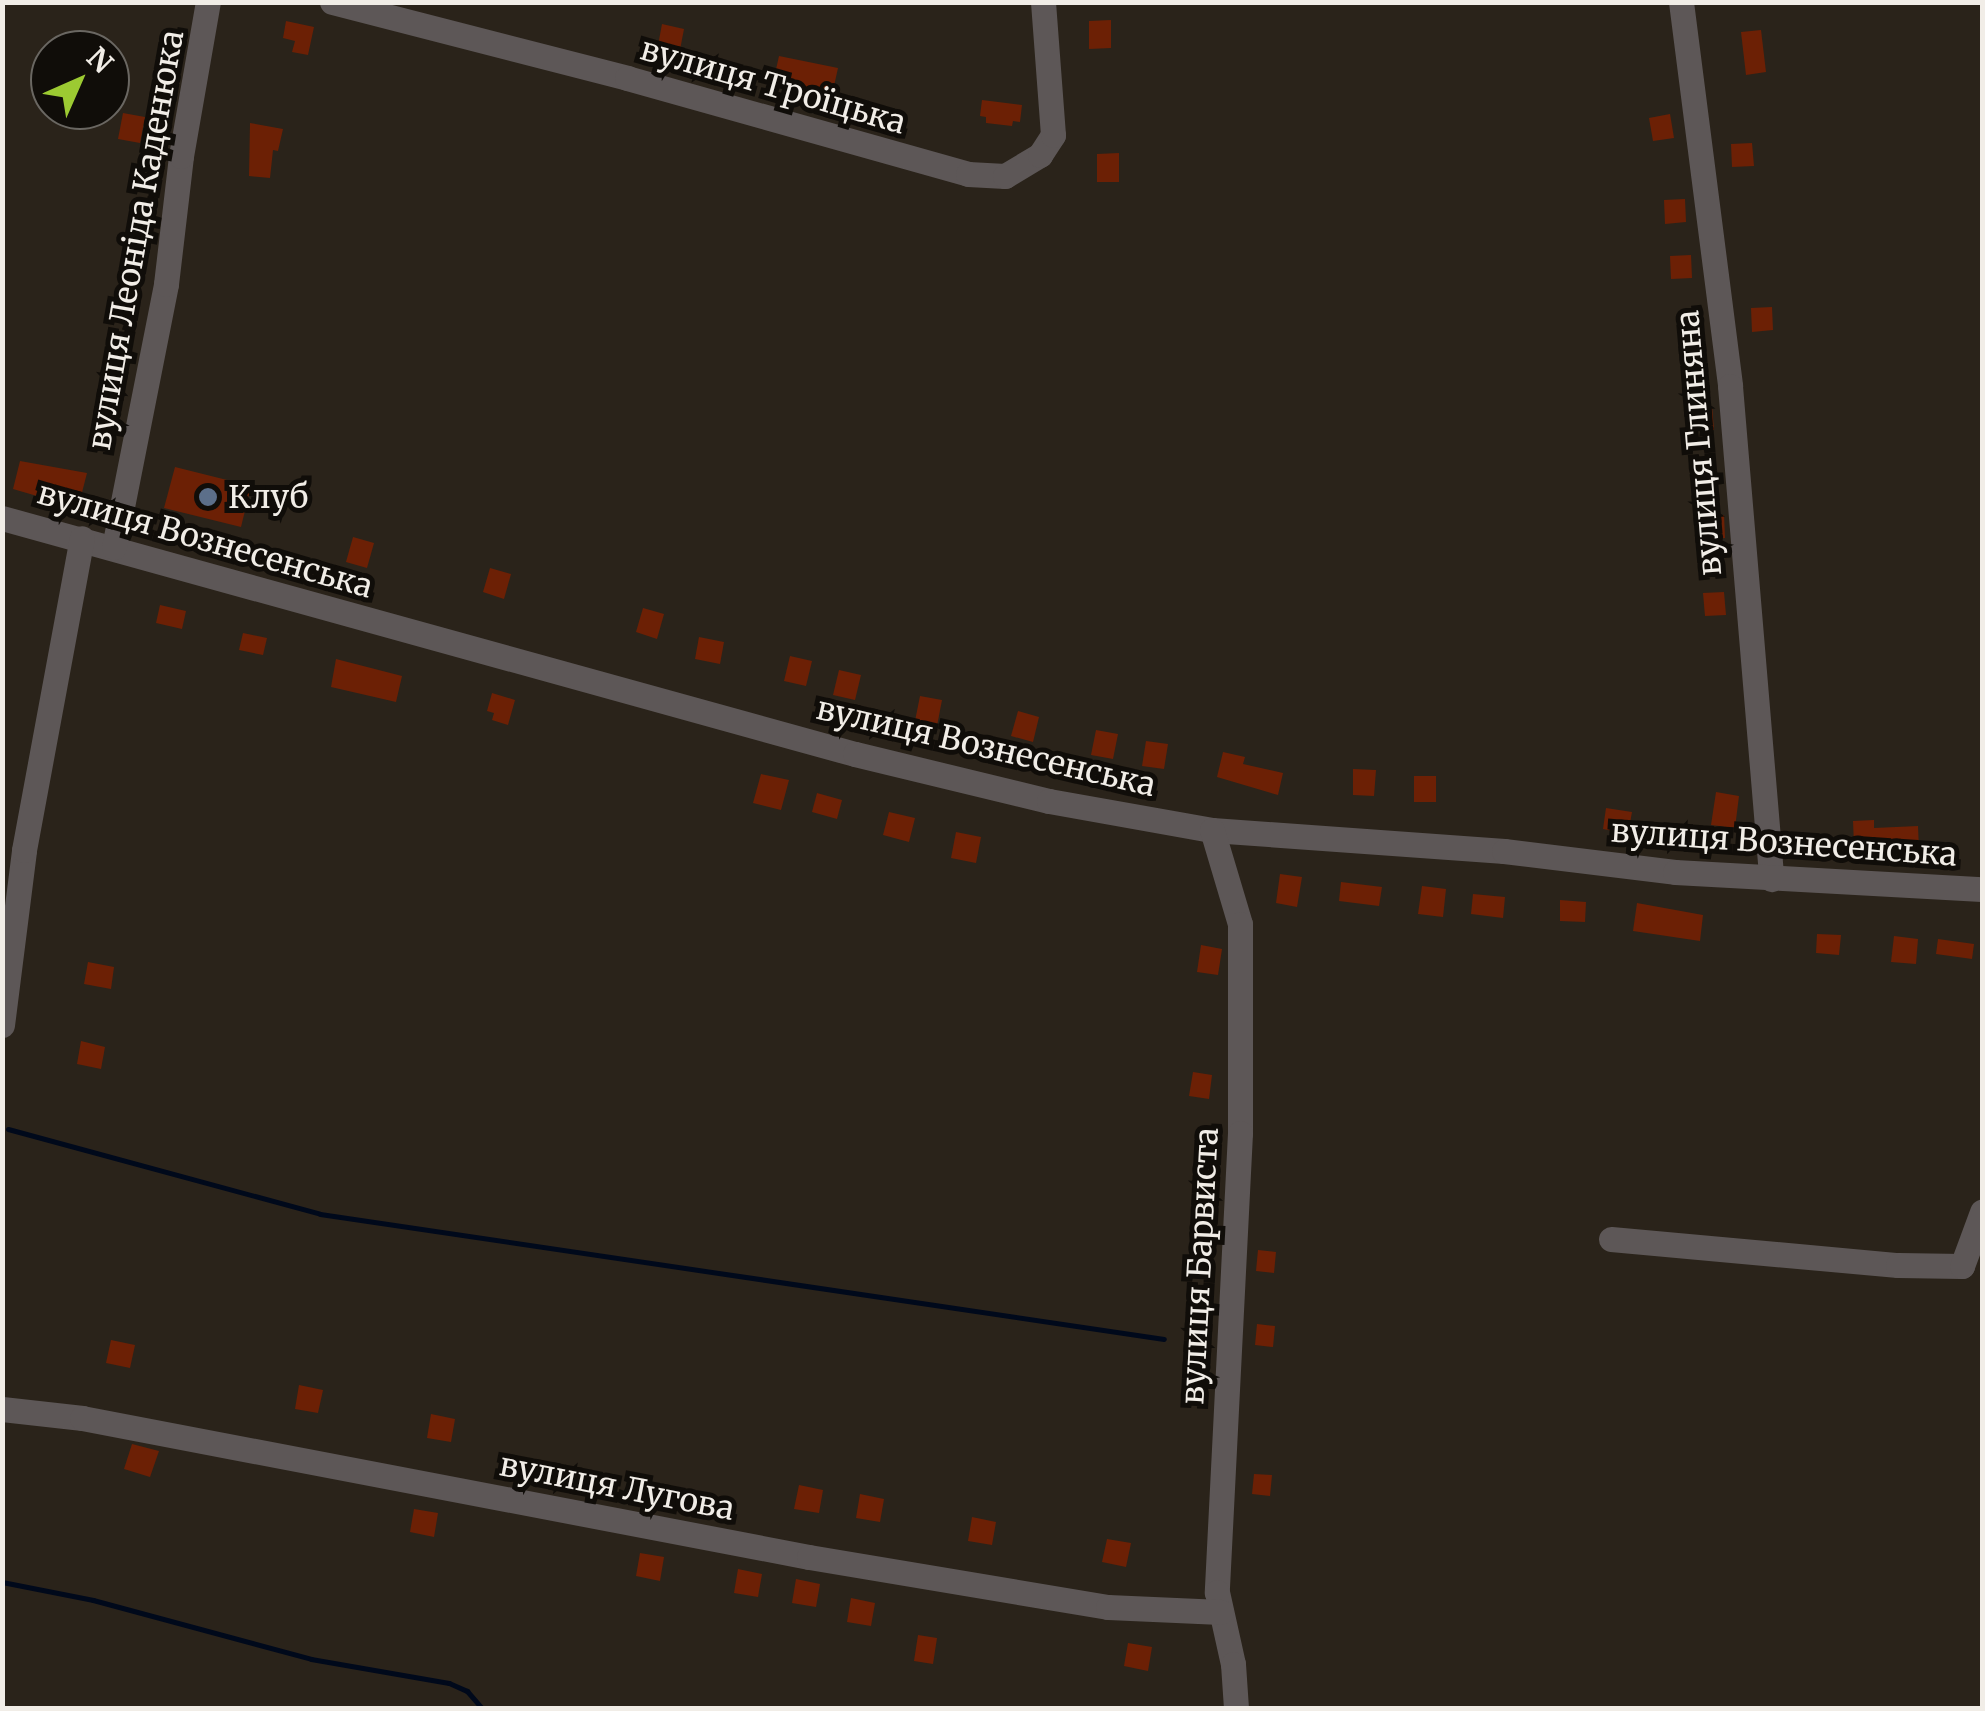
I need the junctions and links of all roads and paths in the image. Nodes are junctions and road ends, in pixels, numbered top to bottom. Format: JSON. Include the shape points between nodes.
{"nodes":[{"id":1,"x":208,"y":2,"type":"edge"},
{"id":2,"x":332,"y":2,"type":"edge"},
{"id":3,"x":1043,"y":2,"type":"edge"},
{"id":4,"x":1681,"y":2,"type":"edge"},
{"id":5,"x":2,"y":518,"type":"edge"},
{"id":6,"x":82,"y":538,"type":"junction"},
{"id":7,"x":114,"y":547,"type":"junction"},
{"id":8,"x":1212,"y":830,"type":"junction"},
{"id":9,"x":1771,"y":879,"type":"junction"},
{"id":10,"x":1982,"y":889,"type":"edge"},
{"id":11,"x":2,"y":1025,"type":"edge"},
{"id":12,"x":1982,"y":1212,"type":"edge"},
{"id":13,"x":1611,"y":1239,"type":"dead end"},
{"id":14,"x":2,"y":1409,"type":"edge"},
{"id":15,"x":1221,"y":1612,"type":"junction"},
{"id":16,"x":1236,"y":1708,"type":"edge"}],
"edges":[{"from":1,"to":7,"type":"street","name":"вулиця Леоніда Каденюка","via":[[166,284]]},
{"from":2,"to":3,"type":"street","name":"вулиця Троїцька","via":[[968,174],[1005,176],[1040,155],[1053,134]]},
{"from":4,"to":9,"type":"street","name":"вулиця Глиняна","via":[[1730,386]]},
{"from":5,"to":6,"type":"street","name":"вулиця Вознесенська"},
{"from":6,"to":7,"type":"street","name":"вулиця Вознесенська"},
{"from":6,"to":11,"type":"street","via":[[24,850]]},
{"from":7,"to":8,"type":"street","name":"вулиця Вознесенська","via":[[855,754],[1049,801]]},
{"from":8,"to":9,"type":"street","name":"вулиця Вознесенська"},
{"from":8,"to":15,"type":"street","name":"вулиця Барвиста","via":[[1240,924],[1240,1132]]},
{"from":9,"to":10,"type":"street","name":"вулиця Вознесенська"},
{"from":12,"to":13,"type":"street","via":[[1962,1266]]},
{"from":14,"to":15,"type":"street","name":"вулиця Лугова","via":[[82,1418],[846,1564],[1108,1607]]},
{"from":15,"to":16,"type":"street","name":"вулиця Барвиста"}]}
